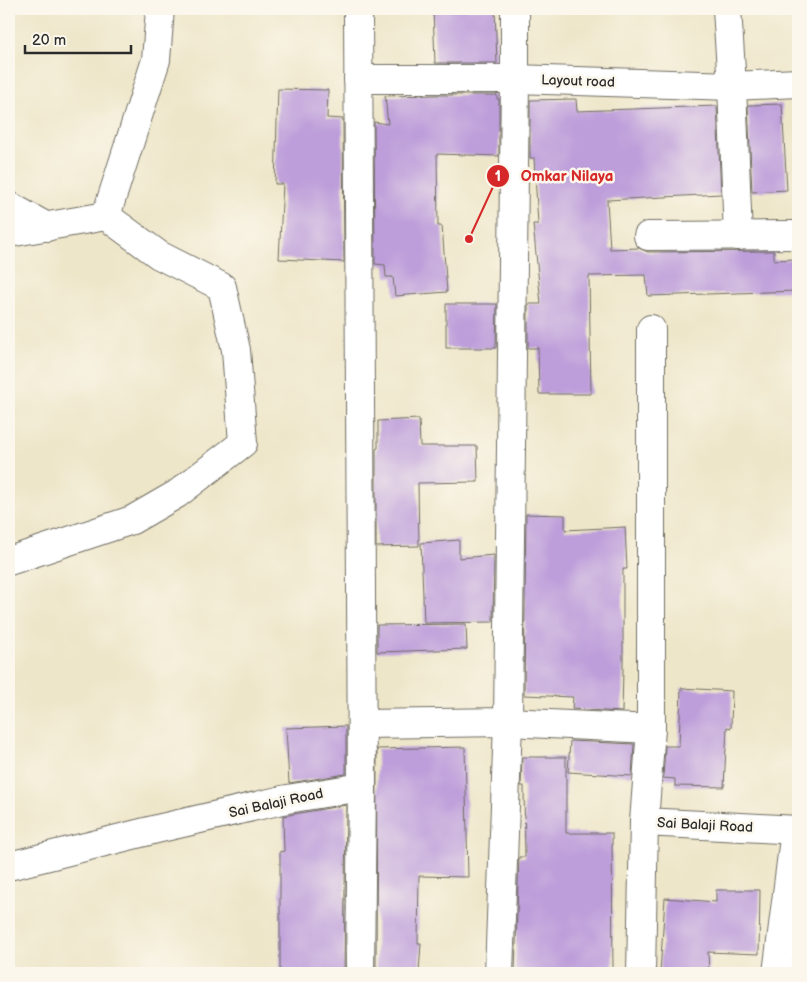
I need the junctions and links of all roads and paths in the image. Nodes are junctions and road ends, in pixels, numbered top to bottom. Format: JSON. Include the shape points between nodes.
{"nodes":[{"id":1,"x":160,"y":9,"type":"edge"},
{"id":2,"x":358,"y":9,"type":"edge"},
{"id":3,"x":515,"y":9,"type":"edge"},
{"id":4,"x":727,"y":9,"type":"edge"},
{"id":5,"x":358,"y":78,"type":"junction"},
{"id":6,"x":515,"y":79,"type":"junction"},
{"id":7,"x":798,"y":83,"type":"edge"},
{"id":8,"x":732,"y":86,"type":"junction"},
{"id":9,"x":9,"y":206,"type":"edge"},
{"id":10,"x":106,"y":216,"type":"junction"},
{"id":11,"x":47,"y":227,"type":"junction"},
{"id":12,"x":9,"y":233,"type":"edge"},
{"id":13,"x":798,"y":235,"type":"edge"},
{"id":14,"x":648,"y":236,"type":"dead end"},
{"id":15,"x":738,"y":236,"type":"junction"},
{"id":16,"x":651,"y":329,"type":"dead end"},
{"id":17,"x":9,"y":562,"type":"edge"},
{"id":18,"x":508,"y":722,"type":"junction"},
{"id":19,"x":362,"y":724,"type":"junction"},
{"id":20,"x":651,"y":729,"type":"junction"},
{"id":21,"x":362,"y":787,"type":"junction"},
{"id":22,"x":644,"y":822,"type":"junction"},
{"id":23,"x":797,"y":830,"type":"edge"},
{"id":24,"x":9,"y":866,"type":"edge"},
{"id":25,"x":360,"y":973,"type":"edge"},
{"id":26,"x":499,"y":973,"type":"edge"},
{"id":27,"x":641,"y":973,"type":"edge"},
{"id":28,"x":777,"y":973,"type":"edge"}],
"edges":[{"from":1,"to":10,"type":"street","via":[[156,60]]},
{"from":2,"to":5,"type":"street"},
{"from":3,"to":6,"type":"street"},
{"from":4,"to":8,"type":"street"},
{"from":5,"to":6,"type":"street","name":"Layout road"},
{"from":5,"to":19,"type":"street"},
{"from":6,"to":8,"type":"street","name":"Layout road"},
{"from":6,"to":18,"type":"street"},
{"from":7,"to":8,"type":"street","name":"Layout road"},
{"from":8,"to":15,"type":"street"},
{"from":9,"to":11,"type":"street"},
{"from":10,"to":11,"type":"street"},
{"from":10,"to":17,"type":"street","via":[[159,254],[222,287],[236,350],[243,443],[177,494],[132,520]]},
{"from":11,"to":12,"type":"street"},
{"from":13,"to":15,"type":"street"},
{"from":14,"to":15,"type":"street"},
{"from":16,"to":20,"type":"street"},
{"from":18,"to":19,"type":"street"},
{"from":18,"to":20,"type":"street"},
{"from":18,"to":26,"type":"street"},
{"from":19,"to":21,"type":"street"},
{"from":20,"to":22,"type":"street"},
{"from":21,"to":24,"type":"street","name":"Sai Balaji Road","via":[[267,804]]},
{"from":21,"to":25,"type":"street"},
{"from":22,"to":23,"type":"street","name":"Sai Balaji Road"},
{"from":22,"to":27,"type":"street","name":"Sai Balaji Road"},
{"from":23,"to":28,"type":"street"}]}
